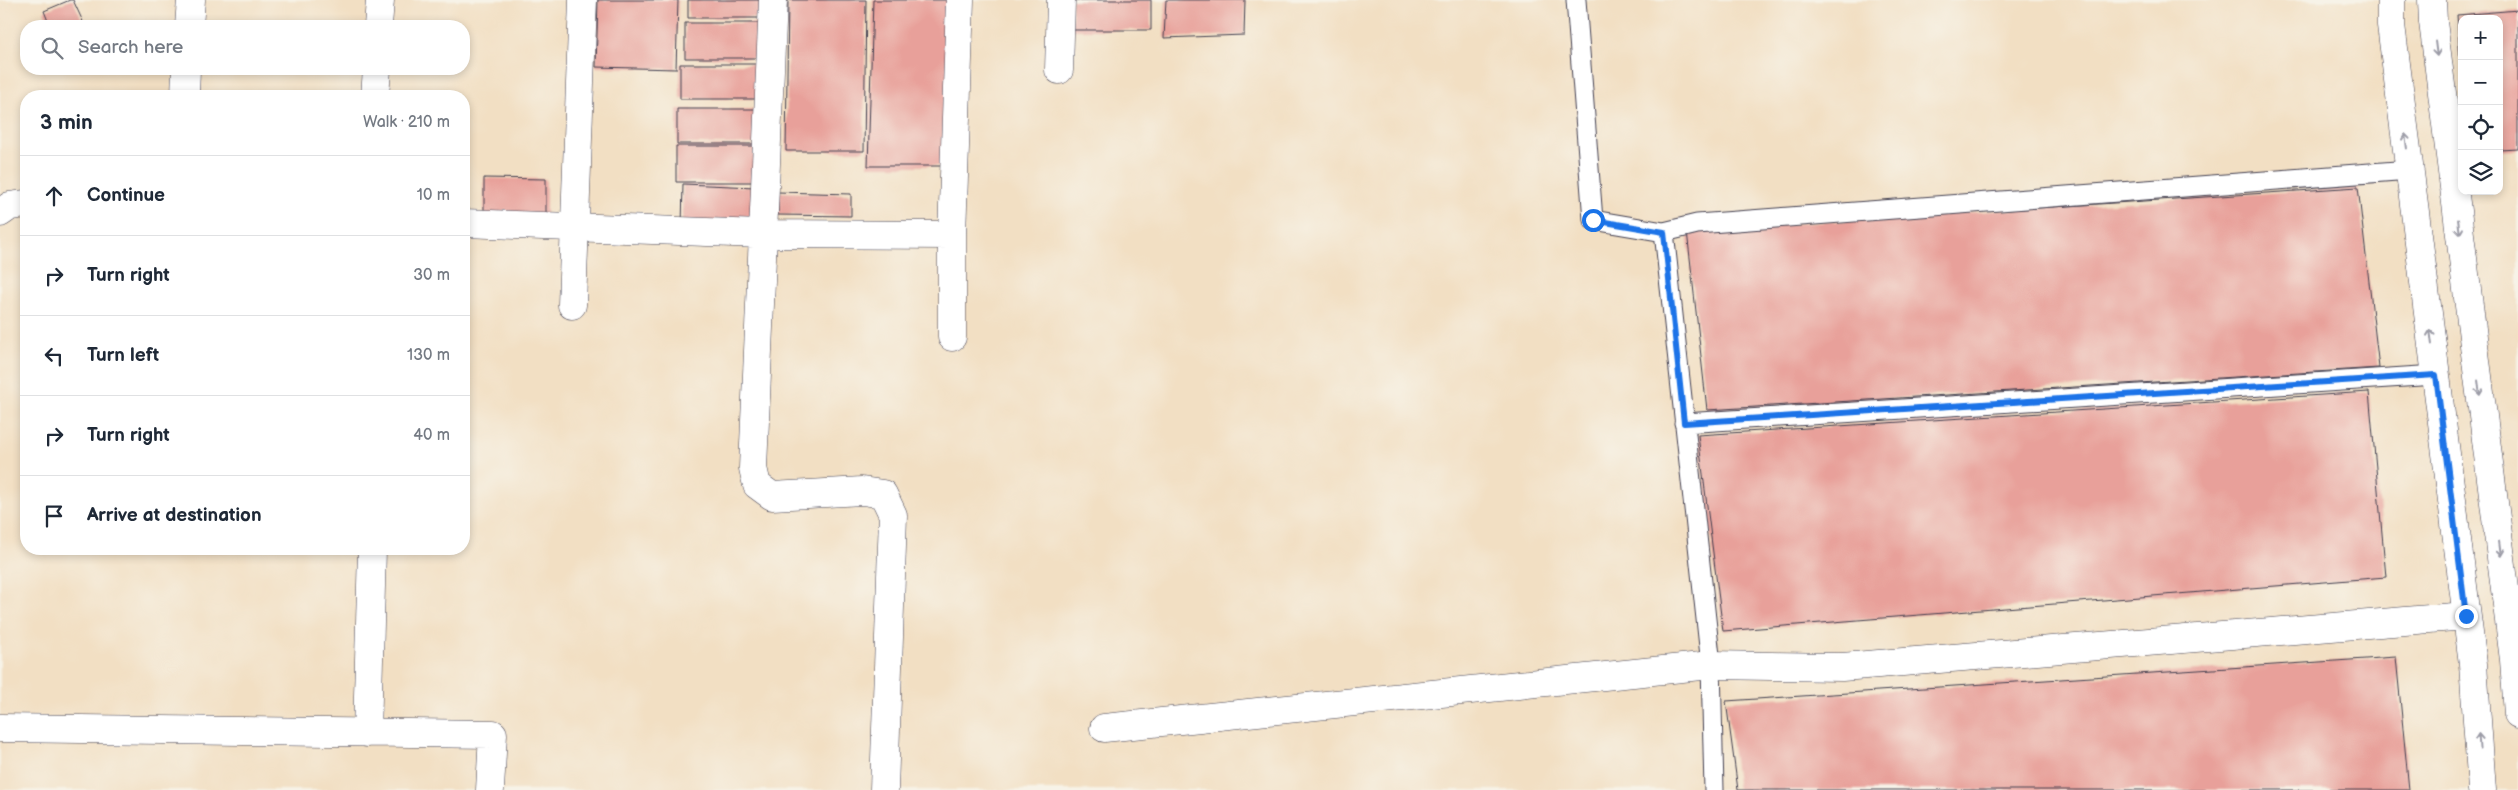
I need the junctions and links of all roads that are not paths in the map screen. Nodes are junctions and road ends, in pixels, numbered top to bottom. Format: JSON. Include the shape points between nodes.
{"nodes":[{"id":1,"x":191,"y":0,"type":"edge"},
{"id":2,"x":380,"y":0,"type":"edge"},
{"id":3,"x":583,"y":0,"type":"edge"},
{"id":4,"x":773,"y":0,"type":"edge"},
{"id":5,"x":960,"y":0,"type":"edge"},
{"id":6,"x":1061,"y":0,"type":"edge"},
{"id":7,"x":1576,"y":0,"type":"edge"},
{"id":8,"x":2391,"y":0,"type":"edge"},
{"id":9,"x":2432,"y":0,"type":"edge"},
{"id":10,"x":189,"y":20,"type":"edge"},
{"id":11,"x":378,"y":20,"type":"edge"},
{"id":12,"x":1060,"y":70,"type":"dead end"},
{"id":13,"x":186,"y":75,"type":"edge"},
{"id":14,"x":377,"y":75,"type":"edge"},
{"id":15,"x":185,"y":90,"type":"edge"},
{"id":16,"x":375,"y":90,"type":"edge"},
{"id":17,"x":2410,"y":170,"type":"junction"},
{"id":18,"x":20,"y":205,"type":"edge"},
{"id":19,"x":0,"y":213,"type":"edge"},
{"id":20,"x":470,"y":223,"type":"edge"},
{"id":21,"x":576,"y":228,"type":"junction"},
{"id":22,"x":1664,"y":232,"type":"junction"},
{"id":23,"x":761,"y":234,"type":"junction"},
{"id":24,"x":952,"y":235,"type":"junction"},
{"id":25,"x":572,"y":305,"type":"dead end"},
{"id":26,"x":952,"y":337,"type":"dead end"},
{"id":27,"x":2436,"y":375,"type":"junction"},
{"id":28,"x":1684,"y":423,"type":"junction"},
{"id":29,"x":372,"y":555,"type":"edge"},
{"id":30,"x":2466,"y":616,"type":"junction"},
{"id":31,"x":1711,"y":665,"type":"junction"},
{"id":32,"x":2518,"y":714,"type":"edge"},
{"id":33,"x":0,"y":728,"type":"edge"},
{"id":34,"x":1104,"y":728,"type":"dead end"},
{"id":35,"x":367,"y":733,"type":"junction"},
{"id":36,"x":490,"y":790,"type":"edge"},
{"id":37,"x":884,"y":790,"type":"edge"},
{"id":38,"x":1714,"y":790,"type":"edge"},
{"id":39,"x":2482,"y":790,"type":"edge"}],
"edges":[{"from":1,"to":10,"type":"street"},
{"from":2,"to":11,"type":"street"},
{"from":3,"to":21,"type":"street"},
{"from":4,"to":23,"type":"street"},
{"from":5,"to":24,"type":"street"},
{"from":6,"to":12,"type":"street"},
{"from":7,"to":22,"type":"lane","via":[[1593,220]]},
{"from":17,"to":8,"type":"street","one_way":true},
{"from":9,"to":32,"type":"street","one_way":true},
{"from":13,"to":15,"type":"street"},
{"from":14,"to":16,"type":"street"},
{"from":17,"to":22,"type":"lane","via":[[1697,224]]},
{"from":27,"to":17,"type":"street","one_way":true},
{"from":18,"to":19,"type":"street","via":[[10,206]]},
{"from":20,"to":21,"type":"street"},
{"from":21,"to":23,"type":"street"},
{"from":21,"to":25,"type":"street"},
{"from":22,"to":28,"type":"lane"},
{"from":23,"to":24,"type":"street"},
{"from":23,"to":37,"type":"street","via":[[753,468],[757,485],[772,496],[862,491],[883,494],[893,514]]},
{"from":24,"to":26,"type":"street"},
{"from":27,"to":28,"type":"lane"},
{"from":27,"to":30,"type":"street"},
{"from":28,"to":31,"type":"lane"},
{"from":29,"to":35,"type":"street"},
{"from":30,"to":31,"type":"street","via":[[1842,667]]},
{"from":39,"to":30,"type":"street","one_way":true,"via":[[2473,664]]},
{"from":31,"to":34,"type":"street"},
{"from":31,"to":38,"type":"lane"},
{"from":33,"to":35,"type":"street"},
{"from":35,"to":36,"type":"street","via":[[493,734]]}]}
